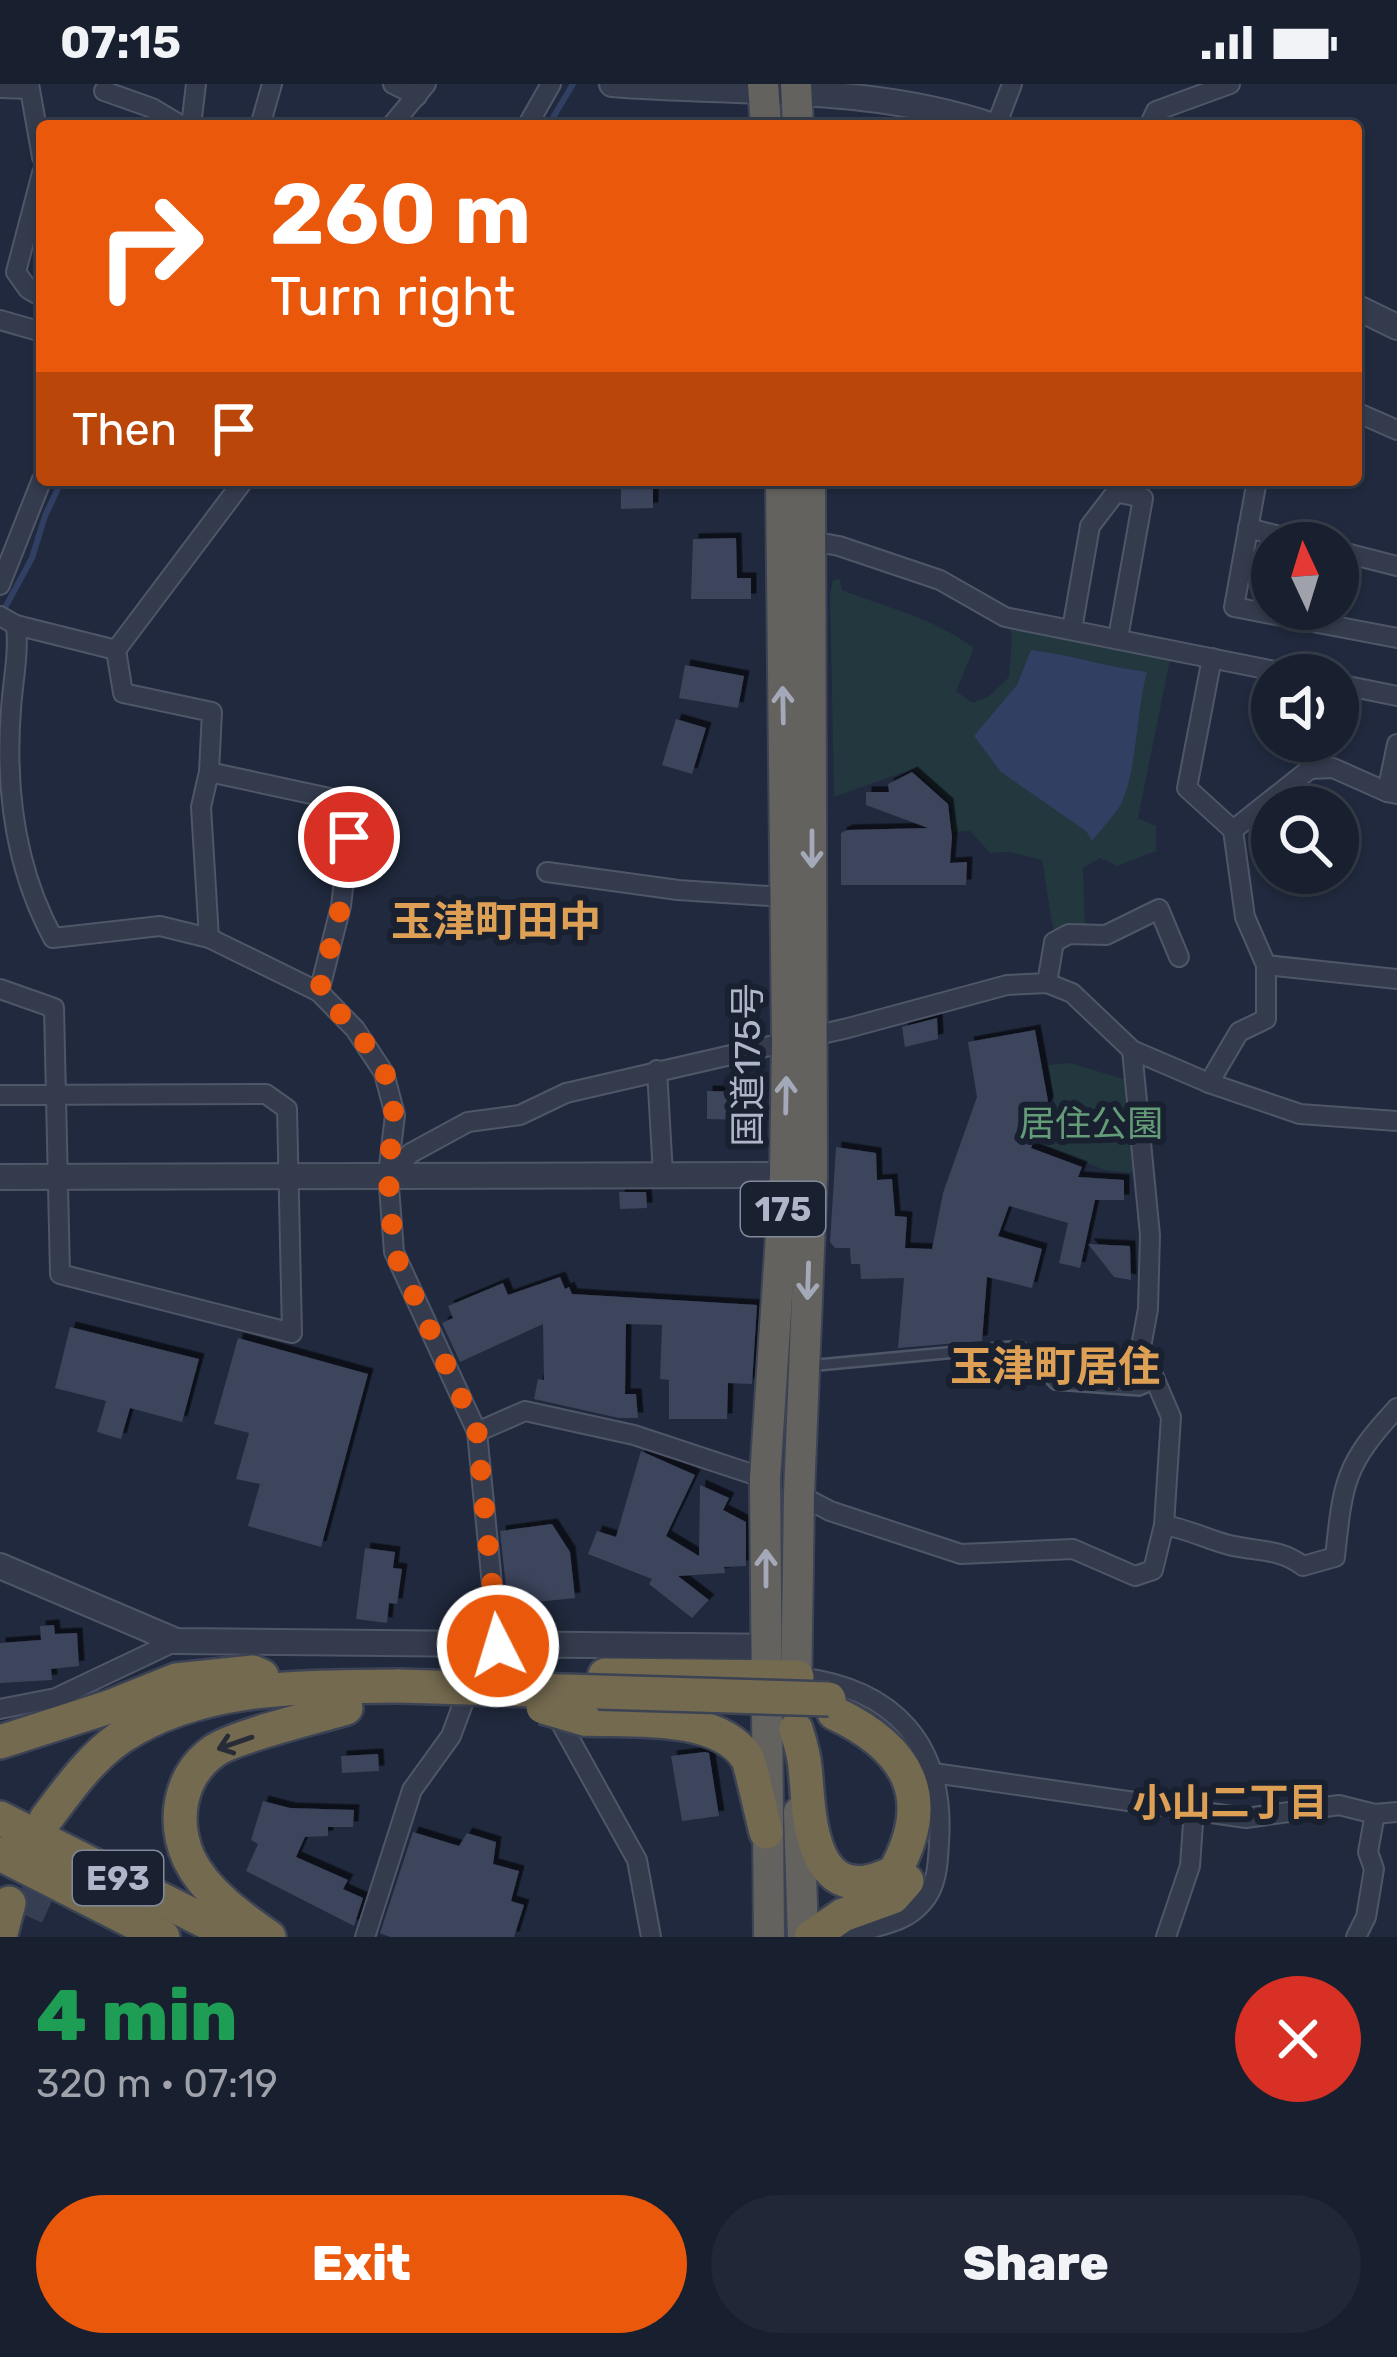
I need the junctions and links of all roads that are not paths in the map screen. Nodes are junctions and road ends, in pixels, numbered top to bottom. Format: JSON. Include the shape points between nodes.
{"nodes":[{"id":1,"x":196,"y":84,"type":"edge"},
{"id":2,"x":272,"y":84,"type":"edge"},
{"id":3,"x":393,"y":84,"type":"edge"},
{"id":4,"x":551,"y":84,"type":"edge"},
{"id":5,"x":612,"y":84,"type":"edge"},
{"id":6,"x":1012,"y":84,"type":"edge"},
{"id":7,"x":1230,"y":84,"type":"edge"},
{"id":8,"x":29,"y":87,"type":"edge"},
{"id":9,"x":0,"y":88,"type":"edge"},
{"id":10,"x":764,"y":88,"type":"edge"},
{"id":11,"x":796,"y":89,"type":"edge"},
{"id":12,"x":422,"y":90,"type":"edge"},
{"id":13,"x":104,"y":91,"type":"dead end"},
{"id":14,"x":172,"y":120,"type":"edge"},
{"id":15,"x":192,"y":120,"type":"edge"},
{"id":16,"x":262,"y":120,"type":"edge"},
{"id":17,"x":396,"y":120,"type":"edge"},
{"id":18,"x":530,"y":120,"type":"edge"},
{"id":19,"x":766,"y":120,"type":"edge"},
{"id":20,"x":798,"y":120,"type":"edge"},
{"id":21,"x":977,"y":120,"type":"edge"},
{"id":22,"x":997,"y":120,"type":"edge"},
{"id":23,"x":1152,"y":120,"type":"edge"},
{"id":24,"x":36,"y":125,"type":"edge"},
{"id":25,"x":36,"y":195,"type":"edge"},
{"id":26,"x":36,"y":294,"type":"edge"},
{"id":27,"x":1362,"y":310,"type":"edge"},
{"id":28,"x":0,"y":320,"type":"edge"},
{"id":29,"x":1397,"y":327,"type":"edge"},
{"id":30,"x":36,"y":330,"type":"edge"},
{"id":31,"x":1362,"y":415,"type":"edge"},
{"id":32,"x":1397,"y":430,"type":"edge"},
{"id":33,"x":39,"y":486,"type":"edge"},
{"id":34,"x":239,"y":486,"type":"edge"},
{"id":35,"x":783,"y":486,"type":"edge"},
{"id":36,"x":809,"y":486,"type":"edge"},
{"id":37,"x":1256,"y":486,"type":"edge"},
{"id":38,"x":1249,"y":528,"type":"joint"},
{"id":39,"x":796,"y":538,"type":"junction"},
{"id":40,"x":1359,"y":556,"type":"edge"},
{"id":41,"x":1397,"y":566,"type":"edge"},
{"id":42,"x":0,"y":585,"type":"edge"},
{"id":43,"x":8,"y":621,"type":"edge"},
{"id":44,"x":1072,"y":629,"type":"junction"},
{"id":45,"x":1118,"y":638,"type":"junction"},
{"id":46,"x":1397,"y":638,"type":"edge"},
{"id":47,"x":116,"y":650,"type":"junction"},
{"id":48,"x":1212,"y":658,"type":"junction"},
{"id":49,"x":1251,"y":666,"type":"edge"},
{"id":50,"x":1359,"y":688,"type":"edge"},
{"id":51,"x":1397,"y":696,"type":"edge"},
{"id":52,"x":1397,"y":744,"type":"edge"},
{"id":53,"x":209,"y":772,"type":"junction"},
{"id":54,"x":1392,"y":793,"type":"edge"},
{"id":55,"x":1233,"y":830,"type":"junction"},
{"id":56,"x":547,"y":872,"type":"dead end"},
{"id":57,"x":784,"y":897,"type":"junction"},
{"id":58,"x":208,"y":938,"type":"junction"},
{"id":59,"x":1179,"y":957,"type":"dead end"},
{"id":60,"x":1266,"y":965,"type":"junction"},
{"id":61,"x":1397,"y":979,"type":"edge"},
{"id":62,"x":1047,"y":983,"type":"junction"},
{"id":63,"x":0,"y":989,"type":"edge"},
{"id":64,"x":319,"y":992,"type":"junction"},
{"id":65,"x":799,"y":1039,"type":"junction"},
{"id":66,"x":1132,"y":1050,"type":"junction"},
{"id":67,"x":657,"y":1070,"type":"junction"},
{"id":68,"x":1209,"y":1083,"type":"junction"},
{"id":69,"x":0,"y":1094,"type":"edge"},
{"id":70,"x":55,"y":1095,"type":"junction"},
{"id":71,"x":1397,"y":1121,"type":"edge"},
{"id":72,"x":388,"y":1174,"type":"junction"},
{"id":73,"x":290,"y":1175,"type":"junction"},
{"id":74,"x":663,"y":1175,"type":"junction"},
{"id":75,"x":799,"y":1175,"type":"junction"},
{"id":76,"x":58,"y":1176,"type":"junction"},
{"id":77,"x":0,"y":1177,"type":"edge"},
{"id":78,"x":805,"y":1366,"type":"junction"},
{"id":79,"x":1154,"y":1384,"type":"junction"},
{"id":80,"x":1397,"y":1408,"type":"edge"},
{"id":81,"x":477,"y":1432,"type":"junction"},
{"id":82,"x":765,"y":1478,"type":"junction"},
{"id":83,"x":799,"y":1495,"type":"junction"},
{"id":84,"x":1164,"y":1525,"type":"junction"},
{"id":85,"x":0,"y":1566,"type":"edge"},
{"id":86,"x":176,"y":1641,"type":"junction"},
{"id":87,"x":471,"y":1646,"type":"junction"},
{"id":88,"x":508,"y":1646,"type":"junction"},
{"id":89,"x":782,"y":1662,"type":"junction"},
{"id":90,"x":297,"y":1687,"type":"junction"},
{"id":91,"x":406,"y":1698,"type":"junction"},
{"id":92,"x":530,"y":1698,"type":"junction"},
{"id":93,"x":832,"y":1706,"type":"junction"},
{"id":94,"x":0,"y":1708,"type":"edge"},
{"id":95,"x":346,"y":1708,"type":"junction"},
{"id":96,"x":796,"y":1729,"type":"junction"},
{"id":97,"x":0,"y":1742,"type":"edge"},
{"id":98,"x":934,"y":1773,"type":"junction"},
{"id":99,"x":1194,"y":1809,"type":"junction"},
{"id":100,"x":1397,"y":1812,"type":"edge"},
{"id":101,"x":1375,"y":1814,"type":"junction"},
{"id":102,"x":0,"y":1819,"type":"edge"},
{"id":103,"x":766,"y":1832,"type":"junction"},
{"id":104,"x":0,"y":1854,"type":"edge"},
{"id":105,"x":11,"y":1913,"type":"edge"},
{"id":106,"x":904,"y":1928,"type":"edge"},
{"id":107,"x":116,"y":1937,"type":"edge"},
{"id":108,"x":163,"y":1937,"type":"edge"},
{"id":109,"x":236,"y":1937,"type":"edge"},
{"id":110,"x":268,"y":1937,"type":"edge"},
{"id":111,"x":365,"y":1937,"type":"edge"},
{"id":112,"x":651,"y":1937,"type":"edge"},
{"id":113,"x":769,"y":1937,"type":"edge"},
{"id":114,"x":807,"y":1937,"type":"edge"},
{"id":115,"x":848,"y":1937,"type":"edge"},
{"id":116,"x":1166,"y":1937,"type":"edge"},
{"id":117,"x":1356,"y":1937,"type":"edge"}],
"edges":[{"from":1,"to":15,"type":"street"},
{"from":2,"to":16,"type":"street"},
{"from":3,"to":12,"type":"street"},
{"from":4,"to":18,"type":"street"},
{"from":5,"to":10,"type":"street"},
{"from":6,"to":22,"type":"street"},
{"from":7,"to":23,"type":"street","via":[[1156,111]]},
{"from":8,"to":9,"type":"street"},
{"from":8,"to":24,"type":"street"},
{"from":10,"to":11,"type":"street"},
{"from":10,"to":19,"type":"highway"},
{"from":11,"to":20,"type":"highway"},
{"from":11,"to":21,"type":"street"},
{"from":12,"to":17,"type":"street"},
{"from":13,"to":14,"type":"street"},
{"from":25,"to":26,"type":"street","via":[[16,272]]},
{"from":27,"to":29,"type":"street"},
{"from":28,"to":30,"type":"street"},
{"from":31,"to":32,"type":"street"},
{"from":33,"to":42,"type":"street"},
{"from":34,"to":47,"type":"street"},
{"from":35,"to":39,"type":"highway","name":"国道175号","number":"175"},
{"from":36,"to":39,"type":"highway","name":"国道175号","number":"175"},
{"from":37,"to":38,"type":"street"},
{"from":38,"to":46,"type":"street","via":[[1234,607]]},
{"from":39,"to":44,"type":"street","via":[[940,580],[1004,617]]},
{"from":57,"to":39,"type":"highway","name":"国道175号","number":"175","one_way":true},
{"from":39,"to":65,"type":"highway","name":"国道175号","number":"175","one_way":true},
{"from":40,"to":41,"type":"street"},
{"from":43,"to":47,"type":"street"},
{"from":43,"to":58,"type":"street","via":[[19,651],[8,794],[32,900],[53,938],[160,926]]},
{"from":44,"to":45,"type":"street"},
{"from":44,"to":45,"type":"street","via":[[1090,526],[1116,492],[1143,498]]},
{"from":45,"to":48,"type":"street"},
{"from":47,"to":53,"type":"street","via":[[123,693],[212,712]]},
{"from":48,"to":49,"type":"street"},
{"from":48,"to":55,"type":"street","via":[[1186,788]]},
{"from":50,"to":51,"type":"street"},
{"from":52,"to":54,"type":"street"},
{"from":53,"to":58,"type":"street","via":[[201,807]]},
{"from":53,"to":64,"type":"street","via":[[353,803],[341,906]]},
{"from":54,"to":55,"type":"street","via":[[1333,768],[1310,769]]},
{"from":55,"to":60,"type":"street","via":[[1245,917]]},
{"from":56,"to":57,"type":"street"},
{"from":57,"to":65,"type":"highway","name":"国道175号","number":"175"},
{"from":58,"to":64,"type":"street"},
{"from":59,"to":62,"type":"street","via":[[1159,909],[1106,935],[1054,942]]},
{"from":60,"to":61,"type":"street"},
{"from":60,"to":68,"type":"street","via":[[1266,1019],[1239,1033]]},
{"from":62,"to":65,"type":"street","via":[[1007,985]]},
{"from":62,"to":66,"type":"street","via":[[1072,993]]},
{"from":63,"to":70,"type":"street","via":[[54,1008]]},
{"from":64,"to":72,"type":"street","via":[[385,1073],[394,1114]]},
{"from":65,"to":67,"type":"street"},
{"from":65,"to":75,"type":"highway","name":"国道175号","number":"175"},
{"from":66,"to":68,"type":"street"},
{"from":66,"to":79,"type":"street","via":[[1150,1235],[1141,1347]]},
{"from":67,"to":72,"type":"street","via":[[566,1093],[520,1115],[468,1122]]},
{"from":67,"to":74,"type":"street"},
{"from":68,"to":71,"type":"street","via":[[1300,1114]]},
{"from":69,"to":70,"type":"street"},
{"from":70,"to":73,"type":"street","via":[[266,1094],[287,1109]]},
{"from":70,"to":76,"type":"street"},
{"from":72,"to":73,"type":"street"},
{"from":72,"to":74,"type":"street"},
{"from":72,"to":81,"type":"street","via":[[394,1252]]},
{"from":73,"to":76,"type":"street"},
{"from":73,"to":76,"type":"street","via":[[292,1334],[60,1274]]},
{"from":74,"to":75,"type":"street"},
{"from":75,"to":78,"type":"highway","name":"国道175号","number":"175","one_way":true},
{"from":75,"to":82,"type":"highway","name":"国道175号","number":"175"},
{"from":76,"to":77,"type":"street"},
{"from":78,"to":79,"type":"lane","via":[[1020,1346],[1055,1384]]},
{"from":78,"to":83,"type":"highway","name":"国道175号","number":"175"},
{"from":79,"to":84,"type":"street","via":[[1171,1417]]},
{"from":80,"to":84,"type":"street","via":[[1364,1443],[1342,1487],[1335,1557],[1304,1566],[1285,1552]]},
{"from":81,"to":82,"type":"street","via":[[524,1411],[634,1435]]},
{"from":81,"to":88,"type":"street"},
{"from":82,"to":83,"type":"street"},
{"from":89,"to":82,"type":"highway","name":"国道175号","number":"175","one_way":true},
{"from":83,"to":84,"type":"street","via":[[961,1555],[1073,1549],[1135,1576],[1153,1570]]},
{"from":83,"to":89,"type":"highway","name":"国道175号","number":"175"},
{"from":85,"to":86,"type":"street"},
{"from":86,"to":87,"type":"street"},
{"from":86,"to":94,"type":"street","via":[[56,1697]]},
{"from":87,"to":88,"type":"street"},
{"from":87,"to":111,"type":"street","via":[[464,1701],[451,1736],[412,1790]]},
{"from":88,"to":89,"type":"street"},
{"from":88,"to":112,"type":"street","via":[[637,1860]]},
{"from":89,"to":92,"type":"highway","bridge":true,"via":[[605,1675]]},
{"from":89,"to":96,"type":"highway","name":"国道175号","number":"175"},
{"from":89,"to":98,"type":"street","via":[[877,1701],[925,1747]]},
{"from":89,"to":103,"type":"highway","name":"国道175号","number":"175"},
{"from":90,"to":91,"type":"highway"},
{"from":90,"to":95,"type":"highway","via":[[178,1708],[119,1738],[80,1774],[56,1824],[148,1743],[190,1724],[296,1706]]},
{"from":90,"to":97,"type":"highway","via":[[253,1672],[176,1679]]},
{"from":91,"to":92,"type":"highway"},
{"from":91,"to":95,"type":"highway"},
{"from":92,"to":93,"type":"highway","bridge":true},
{"from":92,"to":103,"type":"highway","bridge":true,"via":[[584,1719],[685,1723],[723,1736],[748,1759]]},
{"from":93,"to":96,"type":"highway","via":[[886,1745],[915,1799],[911,1843],[894,1873],[862,1883],[839,1877],[817,1851]]},
{"from":93,"to":114,"type":"highway","via":[[862,1707],[907,1742],[930,1797],[929,1827],[923,1864],[892,1897]]},
{"from":95,"to":110,"type":"highway","one_way":true,"via":[[217,1748],[189,1774],[179,1812],[190,1860],[228,1908]]},
{"from":96,"to":114,"type":"highway","name":"国道175号","number":"175"},
{"from":98,"to":99,"type":"street"},
{"from":98,"to":106,"type":"street","via":[[937,1875]]},
{"from":99,"to":101,"type":"street","via":[[1246,1818],[1340,1804]]},
{"from":99,"to":116,"type":"street","via":[[1190,1866]]},
{"from":100,"to":101,"type":"street"},
{"from":101,"to":117,"type":"street","via":[[1368,1852],[1374,1869]]},
{"from":102,"to":109,"type":"highway","number":"E93"},
{"from":103,"to":113,"type":"highway","name":"国道175号","number":"175"},
{"from":104,"to":108,"type":"highway","number":"E93"},
{"from":105,"to":107,"type":"highway"},
{"from":106,"to":115,"type":"street"}]}
